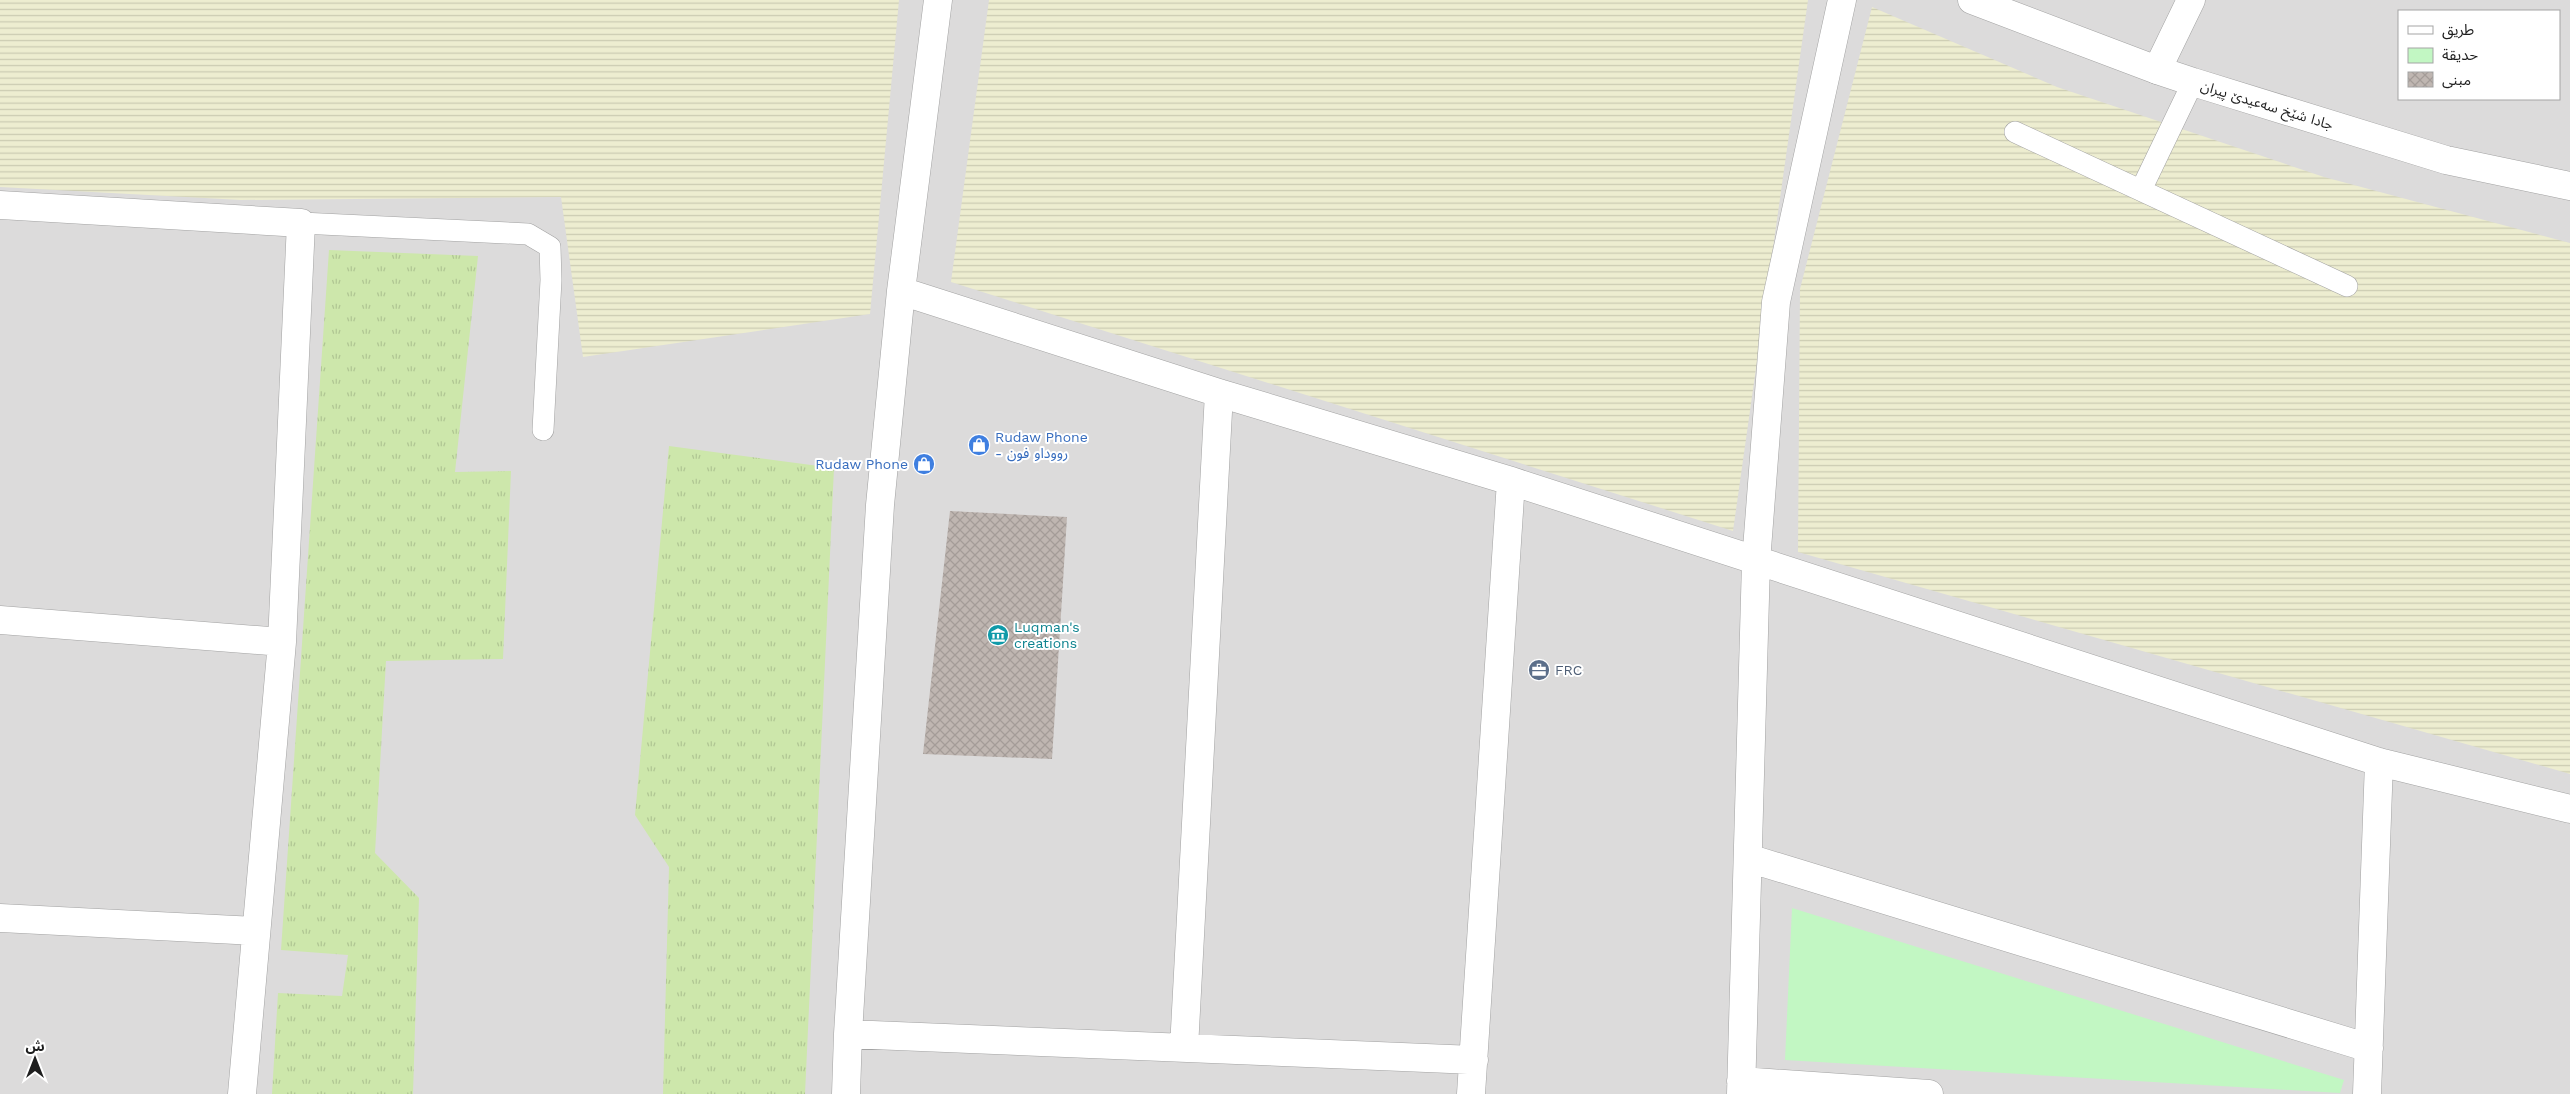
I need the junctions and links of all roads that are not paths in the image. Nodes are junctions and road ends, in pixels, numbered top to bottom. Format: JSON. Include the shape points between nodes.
{"nodes":[{"id":1,"x":938,"y":0,"type":"edge"},
{"id":2,"x":1842,"y":0,"type":"edge"},
{"id":3,"x":1972,"y":0,"type":"edge"},
{"id":4,"x":2191,"y":0,"type":"edge"},
{"id":5,"x":2156,"y":70,"type":"junction"},
{"id":6,"x":2193,"y":82,"type":"junction"},
{"id":7,"x":2015,"y":132,"type":"dead end"},
{"id":8,"x":2570,"y":186,"type":"edge"},
{"id":9,"x":2141,"y":190,"type":"junction"},
{"id":10,"x":0,"y":205,"type":"edge"},
{"id":11,"x":301,"y":223,"type":"junction"},
{"id":12,"x":2347,"y":286,"type":"dead end"},
{"id":13,"x":901,"y":291,"type":"junction"},
{"id":14,"x":1219,"y":393,"type":"junction"},
{"id":15,"x":543,"y":430,"type":"dead end"},
{"id":16,"x":1511,"y":481,"type":"junction"},
{"id":17,"x":1756,"y":562,"type":"junction"},
{"id":18,"x":0,"y":620,"type":"edge"},
{"id":19,"x":282,"y":642,"type":"junction"},
{"id":20,"x":2379,"y":762,"type":"junction"},
{"id":21,"x":2570,"y":809,"type":"edge"},
{"id":22,"x":1748,"y":858,"type":"junction"},
{"id":23,"x":0,"y":918,"type":"edge"},
{"id":24,"x":256,"y":931,"type":"junction"},
{"id":25,"x":848,"y":1034,"type":"junction"},
{"id":26,"x":1184,"y":1048,"type":"junction"},
{"id":27,"x":2369,"y":1048,"type":"junction"},
{"id":28,"x":1474,"y":1060,"type":"junction"},
{"id":29,"x":1741,"y":1087,"type":"edge"},
{"id":30,"x":242,"y":1094,"type":"edge"},
{"id":31,"x":846,"y":1094,"type":"edge"},
{"id":32,"x":1471,"y":1094,"type":"edge"},
{"id":33,"x":1929,"y":1094,"type":"edge"},
{"id":34,"x":2367,"y":1094,"type":"edge"}],
"edges":[{"from":1,"to":13,"type":"street"},
{"from":2,"to":17,"type":"street","via":[[1776,302]]},
{"from":3,"to":5,"type":"street","name":"جادا شێخ سەعیدێ پیران"},
{"from":4,"to":5,"type":"street"},
{"from":5,"to":6,"type":"street","name":"جادا شێخ سەعیدێ پیران"},
{"from":6,"to":8,"type":"street","name":"جادا شێخ سەعیدێ پیران","via":[[2446,160]]},
{"from":6,"to":9,"type":"lane"},
{"from":7,"to":9,"type":"lane"},
{"from":9,"to":12,"type":"lane"},
{"from":10,"to":11,"type":"street"},
{"from":11,"to":15,"type":"lane","via":[[528,234],[550,247]]},
{"from":11,"to":19,"type":"street"},
{"from":13,"to":14,"type":"street"},
{"from":13,"to":25,"type":"street","via":[[880,505]]},
{"from":14,"to":16,"type":"street"},
{"from":14,"to":26,"type":"street"},
{"from":16,"to":17,"type":"street"},
{"from":16,"to":28,"type":"street"},
{"from":17,"to":20,"type":"street"},
{"from":17,"to":22,"type":"street"},
{"from":18,"to":19,"type":"street"},
{"from":19,"to":24,"type":"street"},
{"from":20,"to":21,"type":"street"},
{"from":20,"to":27,"type":"street"},
{"from":22,"to":27,"type":"street"},
{"from":22,"to":29,"type":"street"},
{"from":23,"to":24,"type":"street"},
{"from":24,"to":30,"type":"street"},
{"from":25,"to":26,"type":"street"},
{"from":25,"to":31,"type":"street"},
{"from":26,"to":28,"type":"street"},
{"from":27,"to":34,"type":"street"},
{"from":28,"to":32,"type":"street"},
{"from":29,"to":33,"type":"street"}]}
